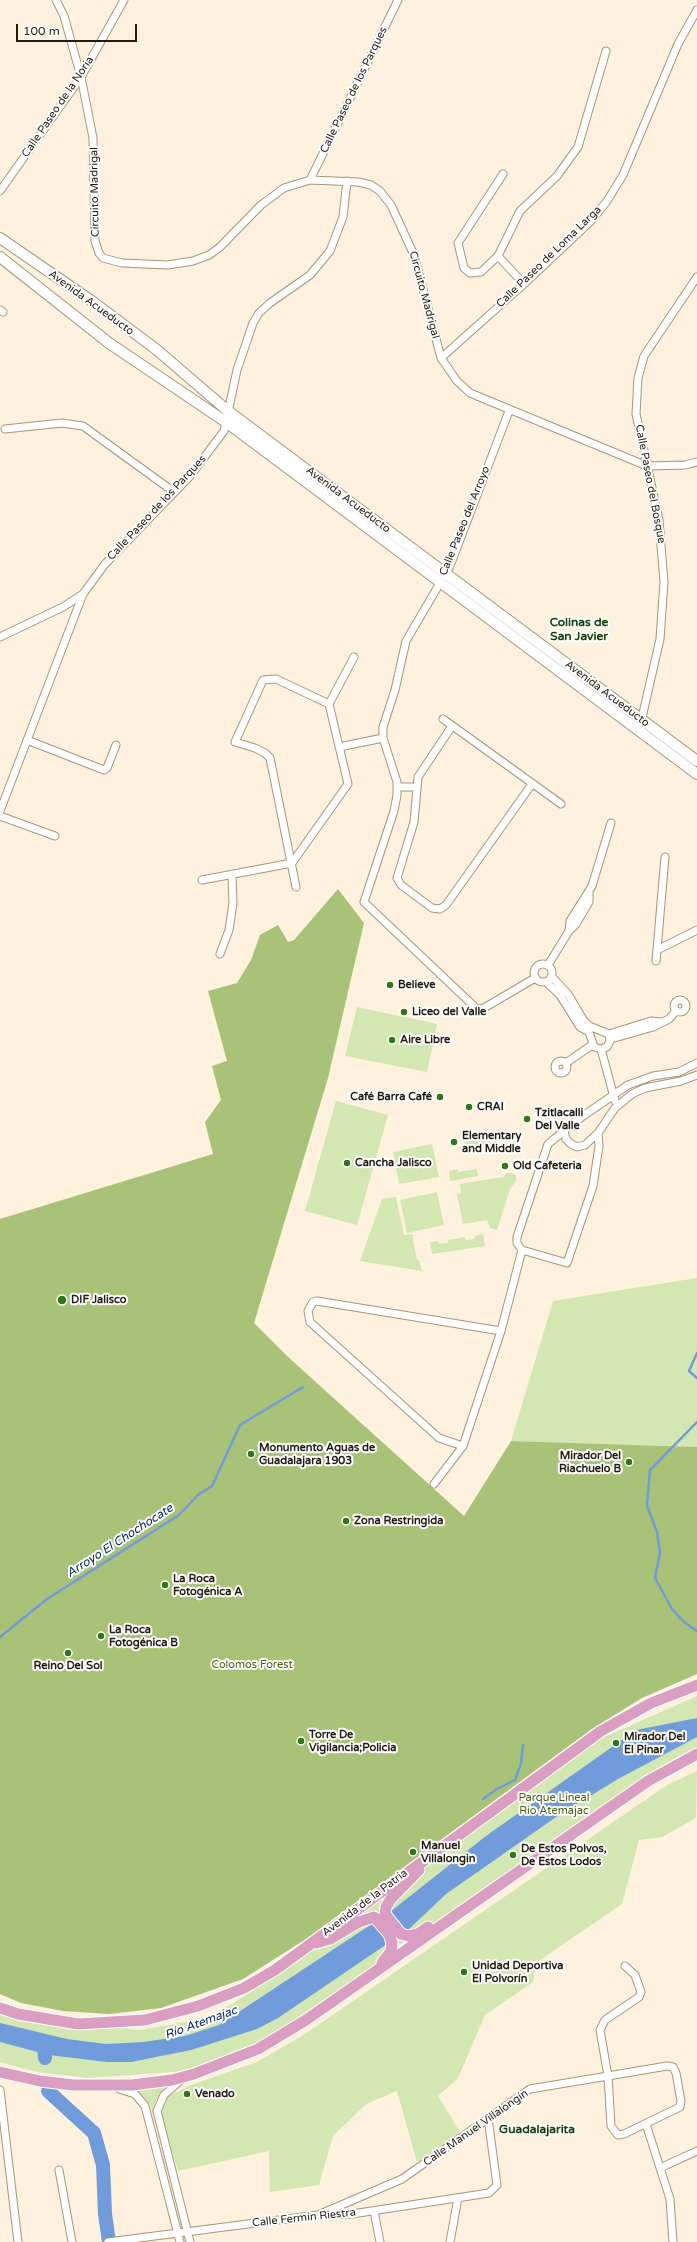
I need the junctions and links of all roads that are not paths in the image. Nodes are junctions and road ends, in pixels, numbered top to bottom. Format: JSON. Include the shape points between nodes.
{"nodes":[{"id":1,"x":56,"y":0,"type":"edge"},
{"id":2,"x":124,"y":0,"type":"edge"},
{"id":3,"x":398,"y":0,"type":"edge"},
{"id":4,"x":697,"y":10,"type":"edge"},
{"id":5,"x":606,"y":51,"type":"dead end"},
{"id":6,"x":81,"y":77,"type":"junction"},
{"id":7,"x":503,"y":174,"type":"dead end"},
{"id":8,"x":310,"y":180,"type":"junction"},
{"id":9,"x":347,"y":182,"type":"junction"},
{"id":10,"x":0,"y":191,"type":"edge"},
{"id":11,"x":0,"y":238,"type":"edge"},
{"id":12,"x":498,"y":256,"type":"junction"},
{"id":13,"x":0,"y":257,"type":"edge"},
{"id":14,"x":697,"y":277,"type":"edge"},
{"id":15,"x":524,"y":284,"type":"junction"},
{"id":16,"x":441,"y":358,"type":"junction"},
{"id":17,"x":509,"y":410,"type":"junction"},
{"id":18,"x":228,"y":411,"type":"junction"},
{"id":19,"x":226,"y":422,"type":"junction"},
{"id":20,"x":5,"y":429,"type":"dead end"},
{"id":21,"x":697,"y":462,"type":"edge"},
{"id":22,"x":647,"y":466,"type":"junction"},
{"id":23,"x":174,"y":492,"type":"junction"},
{"id":24,"x":443,"y":578,"type":"junction"},
{"id":25,"x":83,"y":594,"type":"junction"},
{"id":26,"x":0,"y":638,"type":"edge"},
{"id":27,"x":354,"y":657,"type":"dead end"},
{"id":28,"x":329,"y":704,"type":"junction"},
{"id":29,"x":443,"y":719,"type":"dead end"},
{"id":30,"x":639,"y":724,"type":"junction"},
{"id":31,"x":452,"y":726,"type":"junction"},
{"id":32,"x":383,"y":738,"type":"junction"},
{"id":33,"x":27,"y":740,"type":"junction"},
{"id":34,"x":116,"y":745,"type":"dead end"},
{"id":35,"x":339,"y":747,"type":"junction"},
{"id":36,"x":697,"y":761,"type":"edge"},
{"id":37,"x":697,"y":774,"type":"edge"},
{"id":38,"x":532,"y":784,"type":"junction"},
{"id":39,"x":397,"y":787,"type":"junction"},
{"id":40,"x":417,"y":787,"type":"junction"},
{"id":41,"x":561,"y":804,"type":"dead end"},
{"id":42,"x":0,"y":811,"type":"edge"},
{"id":43,"x":0,"y":816,"type":"edge"},
{"id":44,"x":611,"y":823,"type":"dead end"},
{"id":45,"x":55,"y":836,"type":"dead end"},
{"id":46,"x":665,"y":857,"type":"dead end"},
{"id":47,"x":292,"y":863,"type":"junction"},
{"id":48,"x":232,"y":874,"type":"junction"},
{"id":49,"x":202,"y":880,"type":"dead end"},
{"id":50,"x":296,"y":887,"type":"dead end"},
{"id":51,"x":697,"y":930,"type":"edge"},
{"id":52,"x":657,"y":950,"type":"junction"},
{"id":53,"x":220,"y":954,"type":"dead end"},
{"id":54,"x":656,"y":961,"type":"dead end"},
{"id":55,"x":548,"y":965,"type":"junction"},
{"id":56,"x":535,"y":978,"type":"junction"},
{"id":57,"x":549,"y":980,"type":"junction"},
{"id":58,"x":676,"y":1012,"type":"dead end"},
{"id":59,"x":610,"y":1037,"type":"junction"},
{"id":60,"x":592,"y":1045,"type":"junction"},
{"id":61,"x":603,"y":1048,"type":"junction"},
{"id":62,"x":566,"y":1063,"type":"dead end"},
{"id":63,"x":697,"y":1063,"type":"edge"},
{"id":64,"x":697,"y":1075,"type":"edge"},
{"id":65,"x":615,"y":1095,"type":"junction"},
{"id":66,"x":619,"y":1104,"type":"junction"},
{"id":67,"x":564,"y":1131,"type":"junction"},
{"id":68,"x":598,"y":1133,"type":"junction"},
{"id":69,"x":522,"y":1250,"type":"junction"},
{"id":70,"x":501,"y":1331,"type":"junction"},
{"id":71,"x":463,"y":1446,"type":"junction"},
{"id":72,"x":434,"y":1484,"type":"dead end"},
{"id":73,"x":697,"y":1685,"type":"edge"},
{"id":74,"x":697,"y":1754,"type":"edge"},
{"id":75,"x":429,"y":1855,"type":"junction"},
{"id":76,"x":485,"y":1896,"type":"junction"},
{"id":77,"x":310,"y":1945,"type":"junction"},
{"id":78,"x":625,"y":1966,"type":"dead end"},
{"id":79,"x":358,"y":1983,"type":"junction"},
{"id":80,"x":0,"y":2008,"type":"edge"},
{"id":81,"x":0,"y":2072,"type":"edge"},
{"id":82,"x":194,"y":2074,"type":"junction"},
{"id":83,"x":608,"y":2076,"type":"junction"},
{"id":84,"x":101,"y":2086,"type":"junction"},
{"id":85,"x":0,"y":2090,"type":"edge"},
{"id":86,"x":488,"y":2118,"type":"junction"},
{"id":87,"x":159,"y":2121,"type":"junction"},
{"id":88,"x":150,"y":2124,"type":"junction"},
{"id":89,"x":646,"y":2124,"type":"junction"},
{"id":90,"x":697,"y":2151,"type":"edge"},
{"id":91,"x":660,"y":2168,"type":"junction"},
{"id":92,"x":59,"y":2170,"type":"dead end"},
{"id":93,"x":458,"y":2198,"type":"junction"},
{"id":94,"x":374,"y":2211,"type":"junction"},
{"id":95,"x":318,"y":2215,"type":"junction"},
{"id":96,"x":188,"y":2232,"type":"junction"},
{"id":97,"x":177,"y":2233,"type":"junction"},
{"id":98,"x":18,"y":2242,"type":"edge"},
{"id":99,"x":72,"y":2242,"type":"edge"},
{"id":100,"x":111,"y":2242,"type":"edge"},
{"id":101,"x":180,"y":2242,"type":"edge"},
{"id":102,"x":190,"y":2242,"type":"edge"},
{"id":103,"x":380,"y":2242,"type":"edge"},
{"id":104,"x":450,"y":2242,"type":"edge"},
{"id":105,"x":673,"y":2242,"type":"edge"}],
"edges":[{"from":1,"to":6,"type":"street","name":"Circuito Madrigal","via":[[64,16]]},
{"from":2,"to":6,"type":"street","name":"Calle Paseo de la Noria"},
{"from":3,"to":8,"type":"street","name":"Calle Paseo de los Parques"},
{"from":4,"to":15,"type":"street","name":"Calle Paseo de Loma Larga","via":[[678,44],[623,175],[607,201],[591,221]]},
{"from":5,"to":12,"type":"street","via":[[578,147],[557,176],[520,211]]},
{"from":6,"to":8,"type":"street","name":"Circuito Madrigal","via":[[94,147],[95,241],[99,253],[108,260],[168,264],[185,263],[201,258],[220,247],[270,197],[284,188]]},
{"from":6,"to":10,"type":"street","name":"Calle Paseo de la Noria"},
{"from":7,"to":12,"type":"street","via":[[458,243],[464,268],[470,273],[481,272]]},
{"from":8,"to":9,"type":"street","name":"Circuito Madrigal"},
{"from":9,"to":16,"type":"street","name":"Circuito Madrigal","via":[[371,185],[380,191],[400,221],[422,280]]},
{"from":9,"to":18,"type":"street","name":"Calle Paseo de los Parques","via":[[344,217],[330,251],[310,275],[270,303],[253,323],[237,370]]},
{"from":11,"to":18,"type":"main road","name":"Avenida Acueducto","via":[[157,350]]},
{"from":12,"to":15,"type":"street"},
{"from":13,"to":19,"type":"main road","name":"Avenida Acueducto","via":[[109,343]]},
{"from":14,"to":22,"type":"street","name":"Calle Paseo del Bosque","via":[[644,356],[638,378],[636,414]]},
{"from":15,"to":16,"type":"street","name":"Calle Paseo de Loma Larga"},
{"from":16,"to":17,"type":"street","name":"Circuito Madrigal","via":[[457,381],[470,393]]},
{"from":17,"to":22,"type":"street","name":"Circuito Madrigal"},
{"from":17,"to":24,"type":"street","name":"Calle Paseo del Arroyo"},
{"from":18,"to":19,"type":"street","name":"Calle Paseo de los Parques"},
{"from":18,"to":24,"type":"main road","name":"Avenida Acueducto"},
{"from":19,"to":23,"type":"street","name":"Calle Paseo de los Parques","via":[[224,431],[208,454]]},
{"from":19,"to":24,"type":"main road","name":"Avenida Acueducto"},
{"from":20,"to":23,"type":"street","via":[[62,423],[83,426]]},
{"from":21,"to":22,"type":"street","name":"Circuito Madrigal","via":[[685,465]]},
{"from":22,"to":30,"type":"street","name":"Calle Paseo del Bosque","via":[[659,520],[664,582],[660,639]]},
{"from":23,"to":25,"type":"street","name":"Calle Paseo de los Parques","via":[[105,564]]},
{"from":24,"to":30,"type":"main road","name":"Avenida Acueducto"},
{"from":24,"to":32,"type":"street","name":"Calle Paseo del Arroyo","via":[[406,641],[395,690],[386,715]]},
{"from":25,"to":26,"type":"street","via":[[63,607]]},
{"from":25,"to":33,"type":"street","name":"Calle Paseo de los Parques"},
{"from":27,"to":28,"type":"street"},
{"from":28,"to":35,"type":"street"},
{"from":28,"to":47,"type":"street","via":[[276,679],[263,680],[235,742],[255,748],[270,758]]},
{"from":29,"to":31,"type":"street"},
{"from":30,"to":36,"type":"main road","name":"Avenida Acueducto"},
{"from":30,"to":37,"type":"main road","name":"Avenida Acueducto"},
{"from":31,"to":38,"type":"street"},
{"from":31,"to":40,"type":"street","via":[[418,777]]},
{"from":32,"to":35,"type":"street"},
{"from":32,"to":39,"type":"street","name":"Calle Paseo del Arroyo"},
{"from":33,"to":34,"type":"street","via":[[104,770]]},
{"from":33,"to":42,"type":"street","name":"Calle Paseo de los Parques"},
{"from":35,"to":47,"type":"street","via":[[348,784]]},
{"from":38,"to":40,"type":"street","via":[[446,905],[440,909],[432,908],[401,885],[398,878],[414,822]]},
{"from":38,"to":41,"type":"street"},
{"from":39,"to":40,"type":"street"},
{"from":39,"to":56,"type":"street","name":"Calle Paseo del Arroyo","via":[[394,811],[364,902],[477,1009],[484,1008]]},
{"from":43,"to":45,"type":"street"},
{"from":44,"to":55,"type":"street","via":[[589,892],[589,902]]},
{"from":46,"to":52,"type":"street"},
{"from":47,"to":48,"type":"street"},
{"from":47,"to":50,"type":"street"},
{"from":48,"to":49,"type":"street"},
{"from":48,"to":53,"type":"street","via":[[233,903],[229,930]]},
{"from":51,"to":52,"type":"street"},
{"from":52,"to":54,"type":"street"},
{"from":55,"to":56,"type":"street","via":[[537,966]]},
{"from":55,"to":57,"type":"street","via":[[553,973]]},
{"from":56,"to":57,"type":"street","via":[[542,982]]},
{"from":57,"to":59,"type":"street","via":[[568,994],[589,1026]]},
{"from":57,"to":60,"type":"street","via":[[580,1027],[589,1032]]},
{"from":58,"to":59,"type":"street","via":[[669,1019],[661,1022],[651,1021]]},
{"from":59,"to":61,"type":"street"},
{"from":60,"to":61,"type":"street"},
{"from":60,"to":62,"type":"street"},
{"from":61,"to":65,"type":"street"},
{"from":63,"to":65,"type":"street","via":[[679,1072],[643,1079]]},
{"from":64,"to":66,"type":"street","via":[[645,1088]]},
{"from":65,"to":66,"type":"street"},
{"from":65,"to":67,"type":"street"},
{"from":66,"to":68,"type":"street"},
{"from":67,"to":68,"type":"street","via":[[566,1139],[577,1147],[585,1145]]},
{"from":67,"to":69,"type":"street","via":[[548,1144],[517,1237],[517,1243]]},
{"from":68,"to":69,"type":"street","via":[[600,1146],[593,1186],[567,1263]]},
{"from":69,"to":70,"type":"street"},
{"from":70,"to":71,"type":"street"},
{"from":70,"to":71,"type":"street","via":[[316,1301],[308,1311],[310,1322],[439,1438]]},
{"from":71,"to":72,"type":"street"},
{"from":73,"to":75,"type":"main road","name":"Avenida de la Patria","via":[[651,1703],[601,1731]]},
{"from":74,"to":76,"type":"main road","via":[[648,1781]]},
{"from":75,"to":76,"type":"main road","via":[[386,1907],[385,1914],[401,1934],[418,1934]]},
{"from":75,"to":77,"type":"main road","name":"Avenida de la Patria"},
{"from":76,"to":79,"type":"main road"},
{"from":77,"to":79,"type":"main road","via":[[330,1939],[374,1916],[389,1934],[393,1947],[384,1962]]},
{"from":77,"to":80,"type":"main road","name":"Avenida de la Patria","via":[[244,1988],[198,2006],[145,2020],[78,2024],[18,2014]]},
{"from":78,"to":83,"type":"street","via":[[635,1975],[641,1992],[639,1997],[605,2020],[600,2030]]},
{"from":79,"to":82,"type":"main road","via":[[301,2024],[258,2049]]},
{"from":81,"to":84,"type":"main road","via":[[40,2081]]},
{"from":82,"to":84,"type":"main road","via":[[146,2084]]},
{"from":82,"to":87,"type":"street","via":[[178,2082],[164,2094],[158,2111]]},
{"from":83,"to":86,"type":"street","name":"Calle Manuel Villalongín","via":[[530,2089]]},
{"from":83,"to":89,"type":"street","via":[[611,2126],[614,2131],[618,2135],[624,2134]]},
{"from":83,"to":89,"type":"street","name":"Calle Manuel Villalongín","via":[[673,2067],[681,2101],[680,2107]]},
{"from":84,"to":88,"type":"street","via":[[135,2094],[145,2106]]},
{"from":85,"to":98,"type":"street"},
{"from":86,"to":93,"type":"street","name":"Calle Fermín Riestra","via":[[497,2185],[489,2193]]},
{"from":86,"to":95,"type":"street","name":"Calle Manuel Villalongín","via":[[402,2179]]},
{"from":87,"to":88,"type":"street"},
{"from":87,"to":96,"type":"street"},
{"from":88,"to":97,"type":"street"},
{"from":89,"to":91,"type":"street"},
{"from":90,"to":91,"type":"street"},
{"from":91,"to":105,"type":"street","via":[[670,2199]]},
{"from":92,"to":99,"type":"street"},
{"from":93,"to":94,"type":"street","name":"Calle Fermín Riestra"},
{"from":93,"to":104,"type":"street"},
{"from":94,"to":95,"type":"street","name":"Calle Fermín Riestra"},
{"from":94,"to":103,"type":"street"},
{"from":95,"to":96,"type":"street","name":"Calle Fermín Riestra"},
{"from":96,"to":97,"type":"street","name":"Calle Fermín Riestra"},
{"from":96,"to":102,"type":"street"},
{"from":97,"to":100,"type":"street","name":"Calle Fermín Riestra"},
{"from":97,"to":101,"type":"street"}]}
